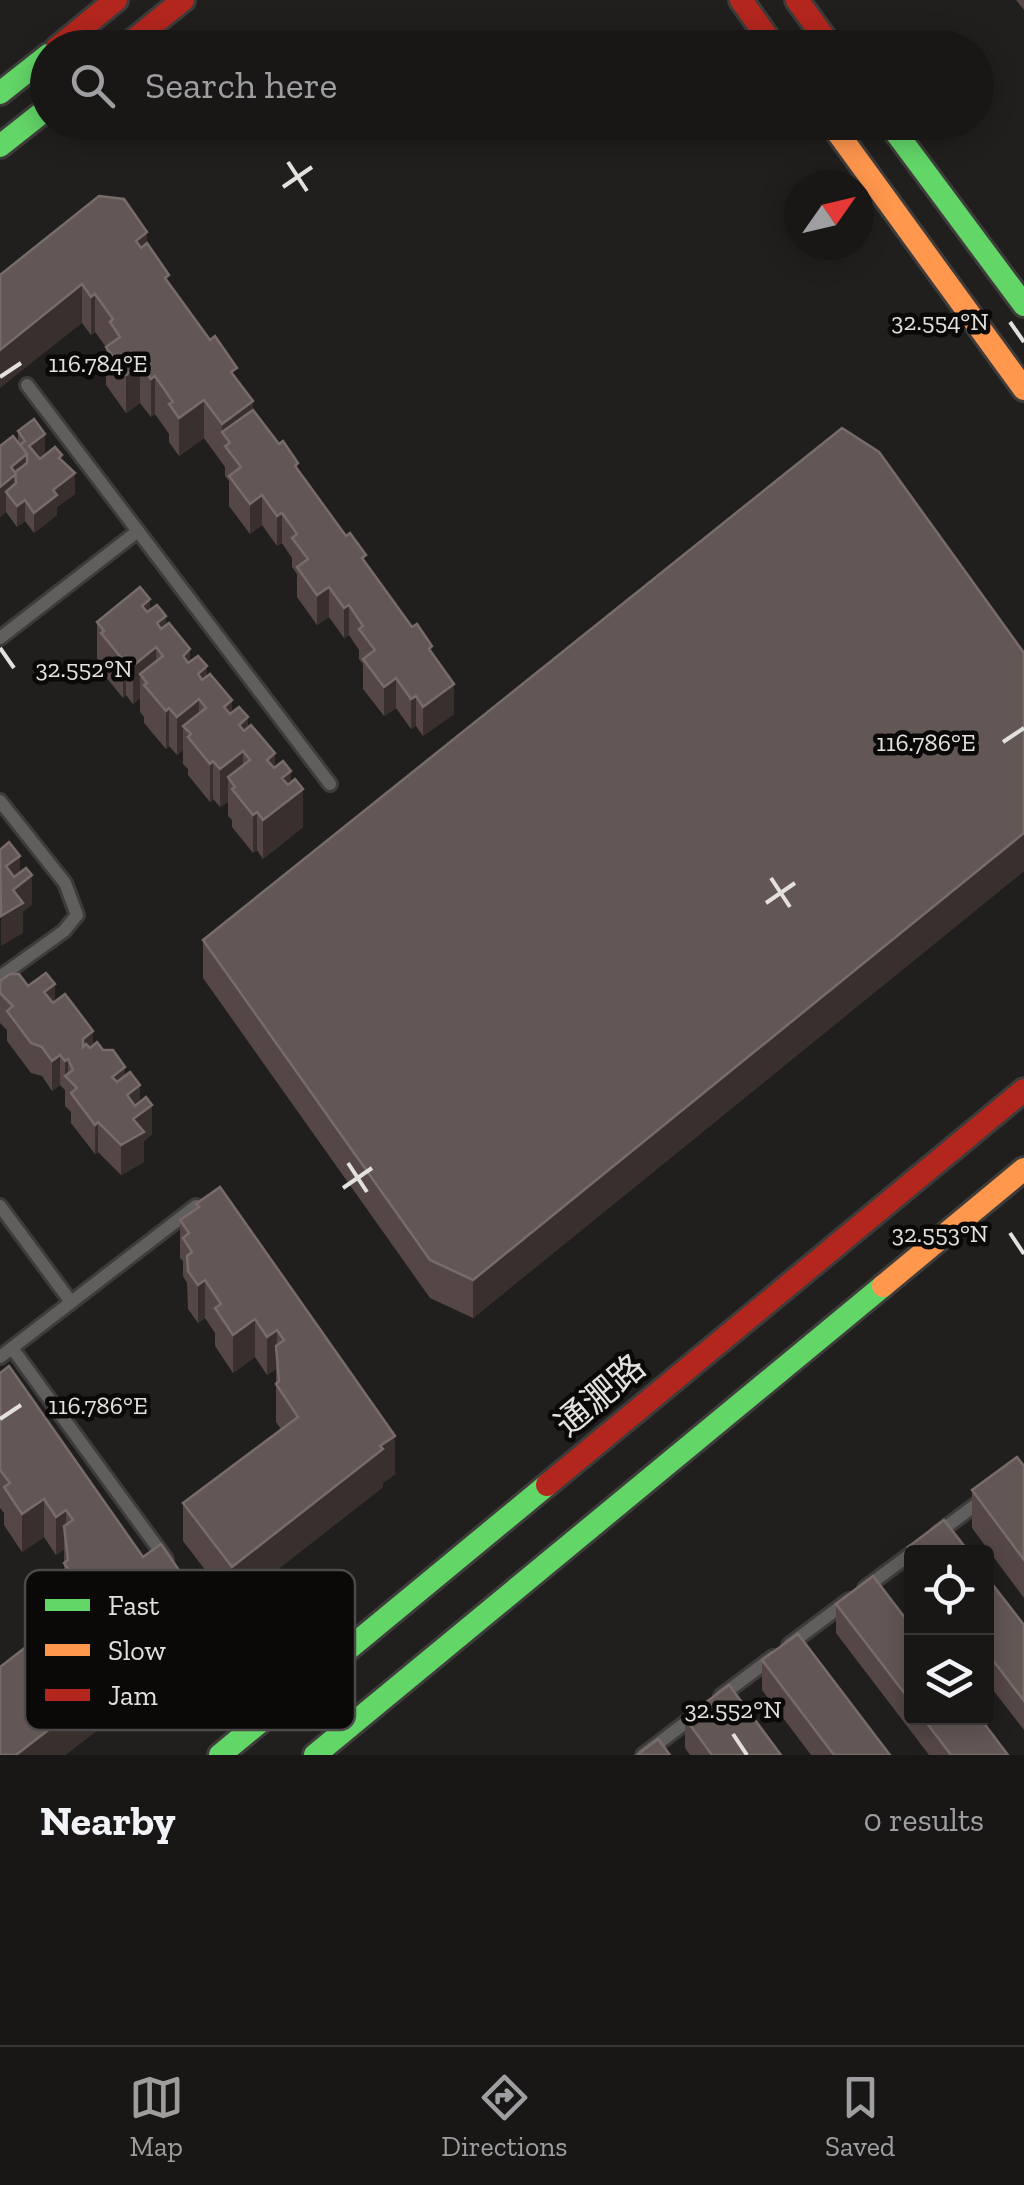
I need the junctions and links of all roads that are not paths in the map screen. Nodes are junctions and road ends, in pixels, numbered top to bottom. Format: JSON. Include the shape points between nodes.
{"nodes":[{"id":1,"x":116,"y":0,"type":"edge"},
{"id":2,"x":183,"y":0,"type":"edge"},
{"id":3,"x":740,"y":0,"type":"edge"},
{"id":4,"x":797,"y":0,"type":"edge"},
{"id":5,"x":79,"y":30,"type":"edge"},
{"id":6,"x":146,"y":30,"type":"edge"},
{"id":7,"x":762,"y":30,"type":"edge"},
{"id":8,"x":819,"y":30,"type":"edge"},
{"id":9,"x":30,"y":69,"type":"edge"},
{"id":10,"x":0,"y":93,"type":"edge"},
{"id":11,"x":30,"y":122,"type":"edge"},
{"id":12,"x":843,"y":140,"type":"edge"},
{"id":13,"x":901,"y":140,"type":"edge"},
{"id":14,"x":0,"y":146,"type":"edge"},
{"id":15,"x":1024,"y":304,"type":"edge"},
{"id":16,"x":27,"y":385,"type":"dead end"},
{"id":17,"x":1024,"y":389,"type":"edge"},
{"id":18,"x":138,"y":531,"type":"junction"},
{"id":19,"x":0,"y":638,"type":"edge"},
{"id":20,"x":330,"y":784,"type":"dead end"},
{"id":21,"x":0,"y":801,"type":"edge"},
{"id":22,"x":0,"y":978,"type":"edge"},
{"id":23,"x":1024,"y":1090,"type":"edge"},
{"id":24,"x":1024,"y":1169,"type":"edge"},
{"id":25,"x":0,"y":1206,"type":"edge"},
{"id":26,"x":196,"y":1206,"type":"edge"},
{"id":27,"x":71,"y":1302,"type":"junction"},
{"id":28,"x":12,"y":1348,"type":"junction"},
{"id":29,"x":0,"y":1357,"type":"edge"},
{"id":30,"x":992,"y":1492,"type":"edge"},
{"id":31,"x":922,"y":1545,"type":"edge"},
{"id":32,"x":904,"y":1559,"type":"edge"},
{"id":33,"x":170,"y":1564,"type":"edge"},
{"id":34,"x":355,"y":1643,"type":"edge"},
{"id":35,"x":355,"y":1722,"type":"edge"},
{"id":36,"x":250,"y":1730,"type":"edge"},
{"id":37,"x":345,"y":1730,"type":"edge"},
{"id":38,"x":220,"y":1755,"type":"edge"},
{"id":39,"x":315,"y":1755,"type":"edge"},
{"id":40,"x":643,"y":1755,"type":"edge"}],
"edges":[{"from":1,"to":5,"type":"main road"},
{"from":2,"to":6,"type":"main road"},
{"from":3,"to":7,"type":"main road"},
{"from":4,"to":8,"type":"main road"},
{"from":9,"to":10,"type":"main road"},
{"from":11,"to":14,"type":"main road"},
{"from":12,"to":17,"type":"main road"},
{"from":13,"to":15,"type":"main road"},
{"from":16,"to":18,"type":"lane"},
{"from":18,"to":19,"type":"lane"},
{"from":18,"to":20,"type":"lane"},
{"from":21,"to":22,"type":"lane","via":[[64,883],[77,915]]},
{"from":23,"to":34,"type":"main road","name":"通淝路"},
{"from":24,"to":35,"type":"main road"},
{"from":25,"to":27,"type":"lane"},
{"from":26,"to":27,"type":"lane"},
{"from":27,"to":28,"type":"lane"},
{"from":28,"to":29,"type":"lane"},
{"from":28,"to":33,"type":"lane"},
{"from":30,"to":31,"type":"lane"},
{"from":32,"to":40,"type":"lane"},
{"from":36,"to":38,"type":"main road","name":"通淝路"},
{"from":37,"to":39,"type":"main road"}]}
